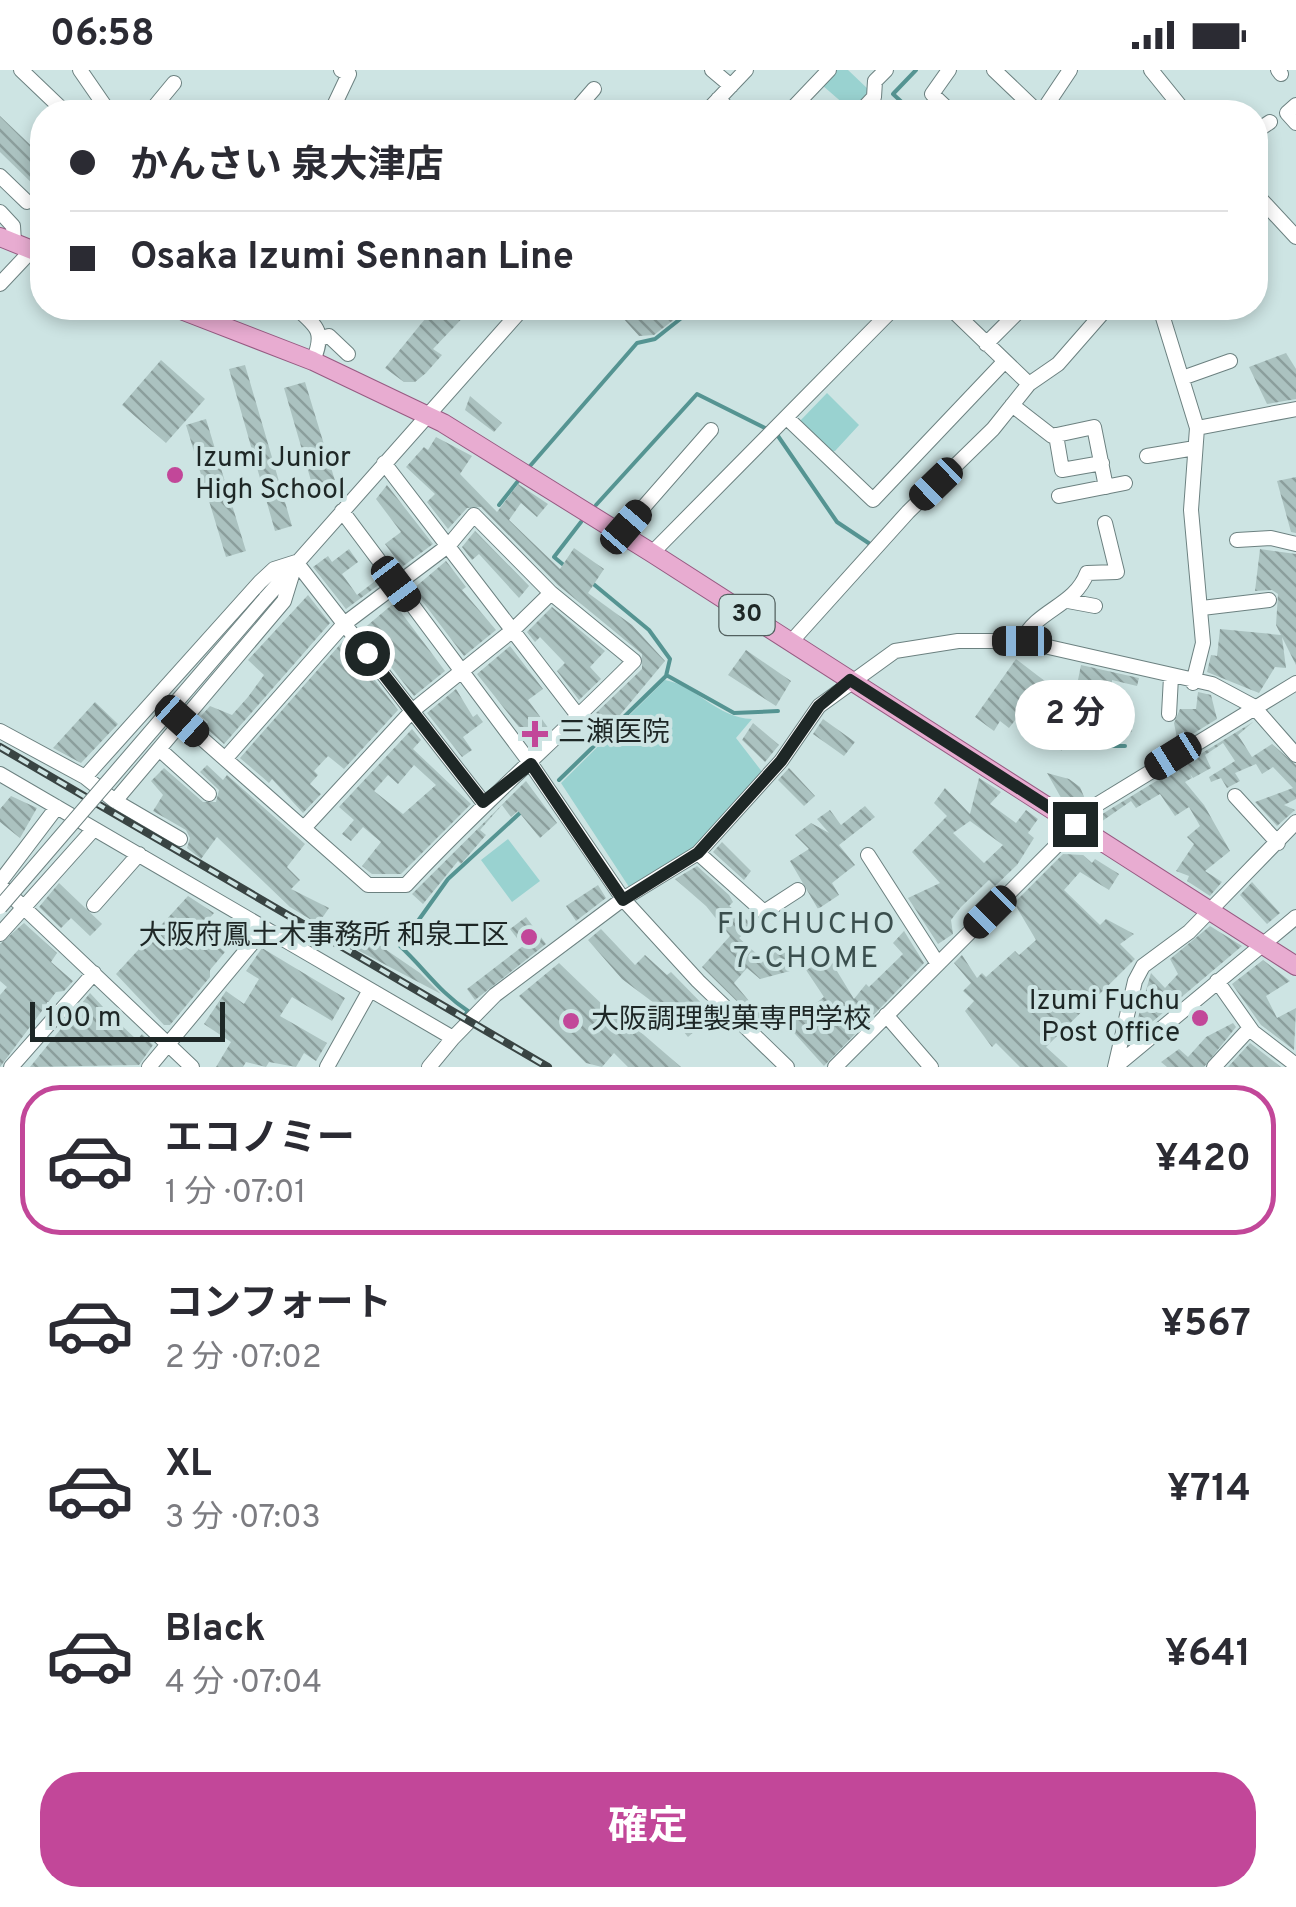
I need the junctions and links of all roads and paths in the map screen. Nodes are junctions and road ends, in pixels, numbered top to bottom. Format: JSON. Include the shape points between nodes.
{"nodes":[{"id":1,"x":21,"y":70,"type":"edge"},
{"id":2,"x":80,"y":70,"type":"edge"},
{"id":3,"x":341,"y":70,"type":"edge"},
{"id":4,"x":712,"y":70,"type":"edge"},
{"id":5,"x":746,"y":70,"type":"edge"},
{"id":6,"x":886,"y":70,"type":"edge"},
{"id":7,"x":948,"y":70,"type":"edge"},
{"id":8,"x":994,"y":70,"type":"edge"},
{"id":9,"x":1070,"y":70,"type":"edge"},
{"id":10,"x":1151,"y":70,"type":"edge"},
{"id":11,"x":825,"y":72,"type":"edge"},
{"id":12,"x":174,"y":83,"type":"dead end"},
{"id":13,"x":731,"y":86,"type":"junction"},
{"id":14,"x":585,"y":92,"type":"dead end"},
{"id":15,"x":718,"y":99,"type":"edge"},
{"id":16,"x":52,"y":100,"type":"edge"},
{"id":17,"x":101,"y":100,"type":"edge"},
{"id":18,"x":160,"y":100,"type":"edge"},
{"id":19,"x":337,"y":100,"type":"edge"},
{"id":20,"x":581,"y":100,"type":"edge"},
{"id":21,"x":800,"y":100,"type":"edge"},
{"id":22,"x":872,"y":100,"type":"edge"},
{"id":23,"x":938,"y":100,"type":"edge"},
{"id":24,"x":1027,"y":100,"type":"edge"},
{"id":25,"x":1049,"y":100,"type":"edge"},
{"id":26,"x":1176,"y":100,"type":"edge"},
{"id":27,"x":1296,"y":105,"type":"edge"},
{"id":28,"x":1296,"y":123,"type":"edge"},
{"id":29,"x":3,"y":185,"type":"edge"},
{"id":30,"x":27,"y":202,"type":"dead end"},
{"id":31,"x":1268,"y":207,"type":"edge"},
{"id":32,"x":0,"y":212,"type":"edge"},
{"id":33,"x":1296,"y":237,"type":"edge"},
{"id":34,"x":7,"y":240,"type":"edge"},
{"id":35,"x":30,"y":258,"type":"edge"},
{"id":36,"x":0,"y":284,"type":"edge"},
{"id":37,"x":207,"y":320,"type":"edge"},
{"id":38,"x":309,"y":320,"type":"edge"},
{"id":39,"x":511,"y":320,"type":"edge"},
{"id":40,"x":882,"y":320,"type":"edge"},
{"id":41,"x":962,"y":320,"type":"edge"},
{"id":42,"x":1010,"y":320,"type":"edge"},
{"id":43,"x":1096,"y":320,"type":"edge"},
{"id":44,"x":1164,"y":320,"type":"edge"},
{"id":45,"x":322,"y":338,"type":"junction"},
{"id":46,"x":986,"y":344,"type":"junction"},
{"id":47,"x":348,"y":354,"type":"dead end"},
{"id":48,"x":313,"y":361,"type":"junction"},
{"id":49,"x":1230,"y":361,"type":"dead end"},
{"id":50,"x":1004,"y":362,"type":"junction"},
{"id":51,"x":1185,"y":376,"type":"junction"},
{"id":52,"x":1029,"y":384,"type":"junction"},
{"id":53,"x":1012,"y":406,"type":"junction"},
{"id":54,"x":1296,"y":409,"type":"edge"},
{"id":55,"x":426,"y":414,"type":"junction"},
{"id":56,"x":787,"y":418,"type":"junction"},
{"id":57,"x":1198,"y":428,"type":"junction"},
{"id":58,"x":711,"y":430,"type":"dead end"},
{"id":59,"x":1056,"y":435,"type":"junction"},
{"id":60,"x":1195,"y":448,"type":"junction"},
{"id":61,"x":1147,"y":456,"type":"dead end"},
{"id":62,"x":384,"y":463,"type":"junction"},
{"id":63,"x":1102,"y":463,"type":"junction"},
{"id":64,"x":1125,"y":483,"type":"dead end"},
{"id":65,"x":1106,"y":487,"type":"junction"},
{"id":66,"x":1059,"y":496,"type":"dead end"},
{"id":67,"x":342,"y":510,"type":"junction"},
{"id":68,"x":1105,"y":523,"type":"dead end"},
{"id":69,"x":620,"y":534,"type":"junction"},
{"id":70,"x":1238,"y":540,"type":"dead end"},
{"id":71,"x":449,"y":544,"type":"junction"},
{"id":72,"x":1296,"y":544,"type":"edge"},
{"id":73,"x":652,"y":552,"type":"junction"},
{"id":74,"x":296,"y":562,"type":"junction"},
{"id":75,"x":396,"y":584,"type":"junction"},
{"id":76,"x":551,"y":592,"type":"junction"},
{"id":77,"x":1269,"y":600,"type":"dead end"},
{"id":78,"x":1068,"y":601,"type":"junction"},
{"id":79,"x":1095,"y":606,"type":"dead end"},
{"id":80,"x":1202,"y":608,"type":"junction"},
{"id":81,"x":344,"y":624,"type":"junction"},
{"id":82,"x":513,"y":630,"type":"junction"},
{"id":83,"x":1022,"y":641,"type":"junction"},
{"id":84,"x":790,"y":644,"type":"junction"},
{"id":85,"x":462,"y":671,"type":"junction"},
{"id":86,"x":1171,"y":677,"type":"junction"},
{"id":87,"x":850,"y":680,"type":"junction"},
{"id":88,"x":1193,"y":683,"type":"junction"},
{"id":89,"x":1296,"y":683,"type":"edge"},
{"id":90,"x":1253,"y":706,"type":"junction"},
{"id":91,"x":412,"y":711,"type":"junction"},
{"id":92,"x":1169,"y":714,"type":"dead end"},
{"id":93,"x":579,"y":717,"type":"junction"},
{"id":94,"x":182,"y":721,"type":"junction"},
{"id":95,"x":0,"y":731,"type":"edge"},
{"id":96,"x":159,"y":749,"type":"junction"},
{"id":97,"x":1296,"y":755,"type":"edge"},
{"id":98,"x":225,"y":759,"type":"junction"},
{"id":99,"x":531,"y":764,"type":"junction"},
{"id":100,"x":0,"y":774,"type":"edge"},
{"id":101,"x":85,"y":778,"type":"junction"},
{"id":102,"x":210,"y":794,"type":"dead end"},
{"id":103,"x":1235,"y":796,"type":"dead end"},
{"id":104,"x":116,"y":801,"type":"junction"},
{"id":105,"x":483,"y":802,"type":"junction"},
{"id":106,"x":56,"y":806,"type":"junction"},
{"id":107,"x":1296,"y":822,"type":"edge"},
{"id":108,"x":1075,"y":824,"type":"junction"},
{"id":109,"x":304,"y":828,"type":"junction"},
{"id":110,"x":92,"y":830,"type":"junction"},
{"id":111,"x":175,"y":831,"type":"dead end"},
{"id":112,"x":1278,"y":842,"type":"junction"},
{"id":113,"x":698,"y":853,"type":"junction"},
{"id":114,"x":140,"y":854,"type":"junction"},
{"id":115,"x":868,"y":855,"type":"dead end"},
{"id":116,"x":0,"y":884,"type":"edge"},
{"id":117,"x":798,"y":890,"type":"dead end"},
{"id":118,"x":623,"y":900,"type":"junction"},
{"id":119,"x":94,"y":905,"type":"dead end"},
{"id":120,"x":0,"y":907,"type":"edge"},
{"id":121,"x":24,"y":908,"type":"junction"},
{"id":122,"x":1208,"y":909,"type":"junction"},
{"id":123,"x":1296,"y":917,"type":"edge"},
{"id":124,"x":264,"y":929,"type":"junction"},
{"id":125,"x":0,"y":934,"type":"edge"},
{"id":126,"x":1261,"y":945,"type":"junction"},
{"id":127,"x":938,"y":964,"type":"junction"},
{"id":128,"x":1296,"y":966,"type":"edge"},
{"id":129,"x":94,"y":973,"type":"junction"},
{"id":130,"x":1217,"y":981,"type":"junction"},
{"id":131,"x":370,"y":990,"type":"junction"},
{"id":132,"x":886,"y":1015,"type":"junction"},
{"id":133,"x":1250,"y":1028,"type":"junction"},
{"id":134,"x":453,"y":1038,"type":"junction"},
{"id":135,"x":170,"y":1046,"type":"junction"},
{"id":136,"x":1296,"y":1065,"type":"edge"},
{"id":137,"x":11,"y":1067,"type":"edge"},
{"id":138,"x":149,"y":1067,"type":"edge"},
{"id":139,"x":192,"y":1067,"type":"edge"},
{"id":140,"x":327,"y":1067,"type":"edge"},
{"id":141,"x":429,"y":1067,"type":"edge"},
{"id":142,"x":787,"y":1067,"type":"edge"},
{"id":143,"x":834,"y":1067,"type":"edge"},
{"id":144,"x":932,"y":1067,"type":"edge"},
{"id":145,"x":1115,"y":1067,"type":"edge"},
{"id":146,"x":1214,"y":1067,"type":"edge"}],
"edges":[{"from":1,"to":16,"type":"street"},
{"from":2,"to":17,"type":"street"},
{"from":3,"to":19,"type":"street","via":[[349,74]]},
{"from":4,"to":13,"type":"street"},
{"from":5,"to":13,"type":"street"},
{"from":6,"to":22,"type":"street"},
{"from":7,"to":23,"type":"street","via":[[932,94]]},
{"from":8,"to":24,"type":"street"},
{"from":9,"to":25,"type":"street"},
{"from":10,"to":26,"type":"street"},
{"from":11,"to":21,"type":"street"},
{"from":12,"to":18,"type":"street"},
{"from":13,"to":15,"type":"street"},
{"from":14,"to":20,"type":"street"},
{"from":27,"to":28,"type":"street","via":[[1287,113]]},
{"from":29,"to":30,"type":"street"},
{"from":31,"to":33,"type":"street"},
{"from":32,"to":34,"type":"street","via":[[14,226]]},
{"from":35,"to":36,"type":"street"},
{"from":37,"to":48,"type":"main road","number":"30"},
{"from":38,"to":45,"type":"street"},
{"from":39,"to":55,"type":"street"},
{"from":40,"to":56,"type":"street"},
{"from":41,"to":46,"type":"street"},
{"from":42,"to":46,"type":"street"},
{"from":43,"to":52,"type":"street","via":[[1058,364]]},
{"from":44,"to":51,"type":"street"},
{"from":45,"to":47,"type":"street"},
{"from":45,"to":48,"type":"street"},
{"from":46,"to":50,"type":"street"},
{"from":48,"to":55,"type":"main road","number":"30"},
{"from":49,"to":51,"type":"street"},
{"from":50,"to":52,"type":"street"},
{"from":50,"to":56,"type":"street","via":[[872,500]]},
{"from":51,"to":57,"type":"street"},
{"from":52,"to":53,"type":"street"},
{"from":53,"to":59,"type":"street"},
{"from":53,"to":84,"type":"street"},
{"from":54,"to":57,"type":"street"},
{"from":55,"to":62,"type":"street"},
{"from":55,"to":69,"type":"main road","number":"30"},
{"from":56,"to":73,"type":"street"},
{"from":57,"to":60,"type":"street"},
{"from":58,"to":69,"type":"street"},
{"from":59,"to":63,"type":"street","via":[[1094,427]]},
{"from":59,"to":63,"type":"street","via":[[1062,470]]},
{"from":60,"to":61,"type":"street"},
{"from":60,"to":80,"type":"street","via":[[1191,510]]},
{"from":62,"to":67,"type":"street"},
{"from":62,"to":71,"type":"street"},
{"from":63,"to":65,"type":"street"},
{"from":64,"to":65,"type":"street"},
{"from":65,"to":66,"type":"street"},
{"from":67,"to":74,"type":"street"},
{"from":67,"to":75,"type":"street"},
{"from":68,"to":78,"type":"street","via":[[1117,572],[1086,573]]},
{"from":69,"to":73,"type":"main road","number":"30"},
{"from":70,"to":72,"type":"street"},
{"from":71,"to":75,"type":"street"},
{"from":71,"to":76,"type":"street","via":[[474,515]]},
{"from":71,"to":82,"type":"street"},
{"from":73,"to":84,"type":"main road","number":"30"},
{"from":74,"to":81,"type":"street"},
{"from":74,"to":94,"type":"street","via":[[284,601]]},
{"from":74,"to":101,"type":"street","via":[[260,582]]},
{"from":74,"to":120,"type":"street","bridge":true},
{"from":75,"to":81,"type":"street"},
{"from":75,"to":85,"type":"street"},
{"from":76,"to":82,"type":"street"},
{"from":76,"to":93,"type":"street","via":[[634,661]]},
{"from":77,"to":80,"type":"street"},
{"from":78,"to":79,"type":"street"},
{"from":78,"to":83,"type":"street","via":[[1030,624]]},
{"from":80,"to":88,"type":"street","via":[[1203,643]]},
{"from":81,"to":91,"type":"street"},
{"from":81,"to":98,"type":"street"},
{"from":82,"to":85,"type":"street"},
{"from":82,"to":93,"type":"street"},
{"from":83,"to":86,"type":"street"},
{"from":83,"to":87,"type":"street","via":[[895,650]]},
{"from":84,"to":87,"type":"main road","number":"30"},
{"from":85,"to":91,"type":"street"},
{"from":85,"to":99,"type":"street"},
{"from":86,"to":88,"type":"street"},
{"from":86,"to":92,"type":"street"},
{"from":87,"to":108,"type":"main road","number":"30"},
{"from":87,"to":113,"type":"street","via":[[819,706],[781,761]]},
{"from":88,"to":90,"type":"street","via":[[1212,684]]},
{"from":89,"to":90,"type":"street"},
{"from":90,"to":97,"type":"street"},
{"from":90,"to":108,"type":"street","via":[[1075,818]]},
{"from":91,"to":105,"type":"street"},
{"from":91,"to":109,"type":"street"},
{"from":93,"to":99,"type":"street"},
{"from":94,"to":96,"type":"street"},
{"from":94,"to":98,"type":"street"},
{"from":95,"to":101,"type":"street"},
{"from":96,"to":102,"type":"street"},
{"from":96,"to":104,"type":"street"},
{"from":98,"to":109,"type":"street"},
{"from":99,"to":105,"type":"street"},
{"from":99,"to":118,"type":"street"},
{"from":100,"to":106,"type":"street"},
{"from":101,"to":104,"type":"street"},
{"from":103,"to":112,"type":"street"},
{"from":104,"to":111,"type":"street"},
{"from":105,"to":109,"type":"street","via":[[406,885],[368,885]]},
{"from":106,"to":110,"type":"street"},
{"from":106,"to":116,"type":"street"},
{"from":107,"to":112,"type":"street"},
{"from":108,"to":122,"type":"main road","number":"30"},
{"from":108,"to":127,"type":"street"},
{"from":110,"to":114,"type":"street"},
{"from":110,"to":121,"type":"street"},
{"from":112,"to":122,"type":"street"},
{"from":113,"to":117,"type":"street","via":[[764,912]]},
{"from":113,"to":118,"type":"street"},
{"from":114,"to":119,"type":"street"},
{"from":114,"to":124,"type":"street"},
{"from":115,"to":127,"type":"street","via":[[890,901]]},
{"from":116,"to":121,"type":"street"},
{"from":118,"to":134,"type":"street","via":[[495,995]]},
{"from":118,"to":142,"type":"street"},
{"from":121,"to":125,"type":"street"},
{"from":121,"to":129,"type":"street"},
{"from":122,"to":126,"type":"main road","number":"30"},
{"from":122,"to":145,"type":"street","via":[[1143,966]]},
{"from":123,"to":126,"type":"street"},
{"from":124,"to":131,"type":"street"},
{"from":124,"to":135,"type":"street"},
{"from":126,"to":128,"type":"main road","number":"30"},
{"from":126,"to":130,"type":"street"},
{"from":127,"to":132,"type":"street"},
{"from":129,"to":135,"type":"street"},
{"from":129,"to":137,"type":"street"},
{"from":130,"to":133,"type":"street"},
{"from":130,"to":145,"type":"street"},
{"from":131,"to":134,"type":"street"},
{"from":131,"to":140,"type":"street"},
{"from":132,"to":143,"type":"street"},
{"from":132,"to":144,"type":"street"},
{"from":133,"to":136,"type":"street"},
{"from":133,"to":146,"type":"street"},
{"from":134,"to":141,"type":"street"},
{"from":135,"to":138,"type":"street"},
{"from":135,"to":139,"type":"street"}]}
